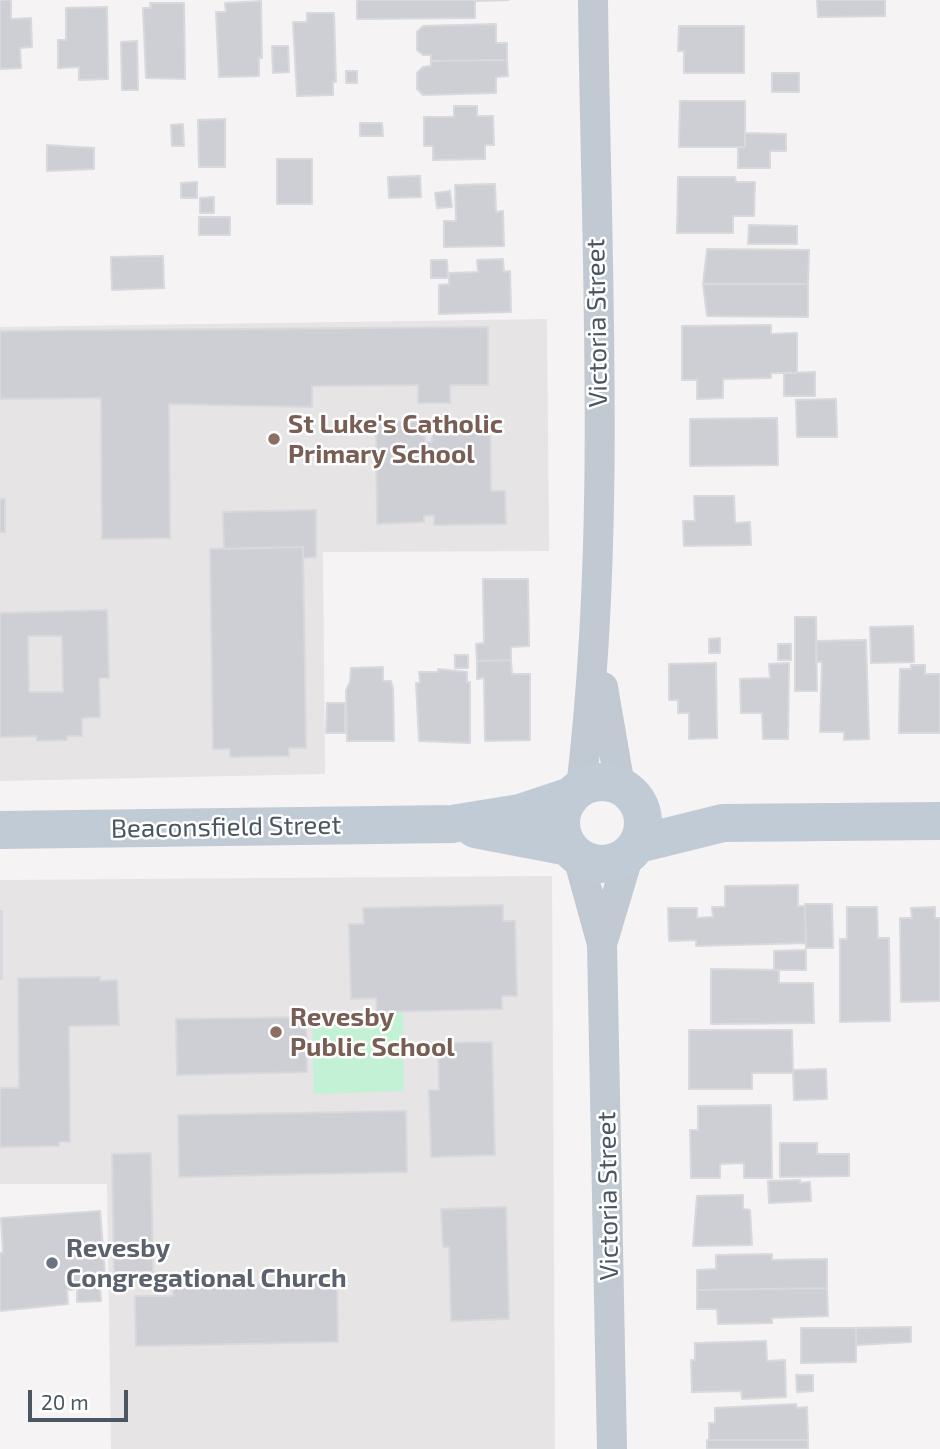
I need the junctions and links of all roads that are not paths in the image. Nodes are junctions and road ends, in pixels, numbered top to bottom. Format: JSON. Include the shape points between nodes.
{"nodes":[{"id":1,"x":593,"y":0,"type":"edge"},
{"id":2,"x":596,"y":645,"type":"junction"},
{"id":3,"x":576,"y":792,"type":"junction"},
{"id":4,"x":630,"y":795,"type":"junction"},
{"id":5,"x":940,"y":821,"type":"edge"},
{"id":6,"x":723,"y":823,"type":"junction"},
{"id":7,"x":452,"y":824,"type":"junction"},
{"id":8,"x":0,"y":830,"type":"edge"},
{"id":9,"x":634,"y":849,"type":"junction"},
{"id":10,"x":574,"y":852,"type":"junction"},
{"id":11,"x":602,"y":944,"type":"junction"},
{"id":12,"x":612,"y":1449,"type":"edge"}],
"edges":[{"from":1,"to":2,"type":"street","name":"Victoria Street","via":[[599,492]]},
{"from":2,"to":3,"type":"street","name":"Victoria Street"},
{"from":2,"to":4,"type":"street","name":"Victoria Street"},
{"from":3,"to":4,"type":"main road","via":[[594,783]]},
{"from":3,"to":7,"type":"main road","name":"Beaconsfield Street","via":[[520,813]]},
{"from":3,"to":10,"type":"main road","via":[[561,821]]},
{"from":4,"to":6,"type":"main road"},
{"from":4,"to":9,"type":"main road","via":[[644,817]]},
{"from":5,"to":6,"type":"main road"},
{"from":6,"to":9,"type":"main road"},
{"from":7,"to":8,"type":"main road","name":"Beaconsfield Street"},
{"from":7,"to":10,"type":"main road","name":"Beaconsfield Street"},
{"from":9,"to":10,"type":"main road","via":[[604,865]]},
{"from":9,"to":11,"type":"street","name":"Victoria Street"},
{"from":10,"to":11,"type":"street","name":"Victoria Street"},
{"from":11,"to":12,"type":"street","name":"Victoria Street"}]}
